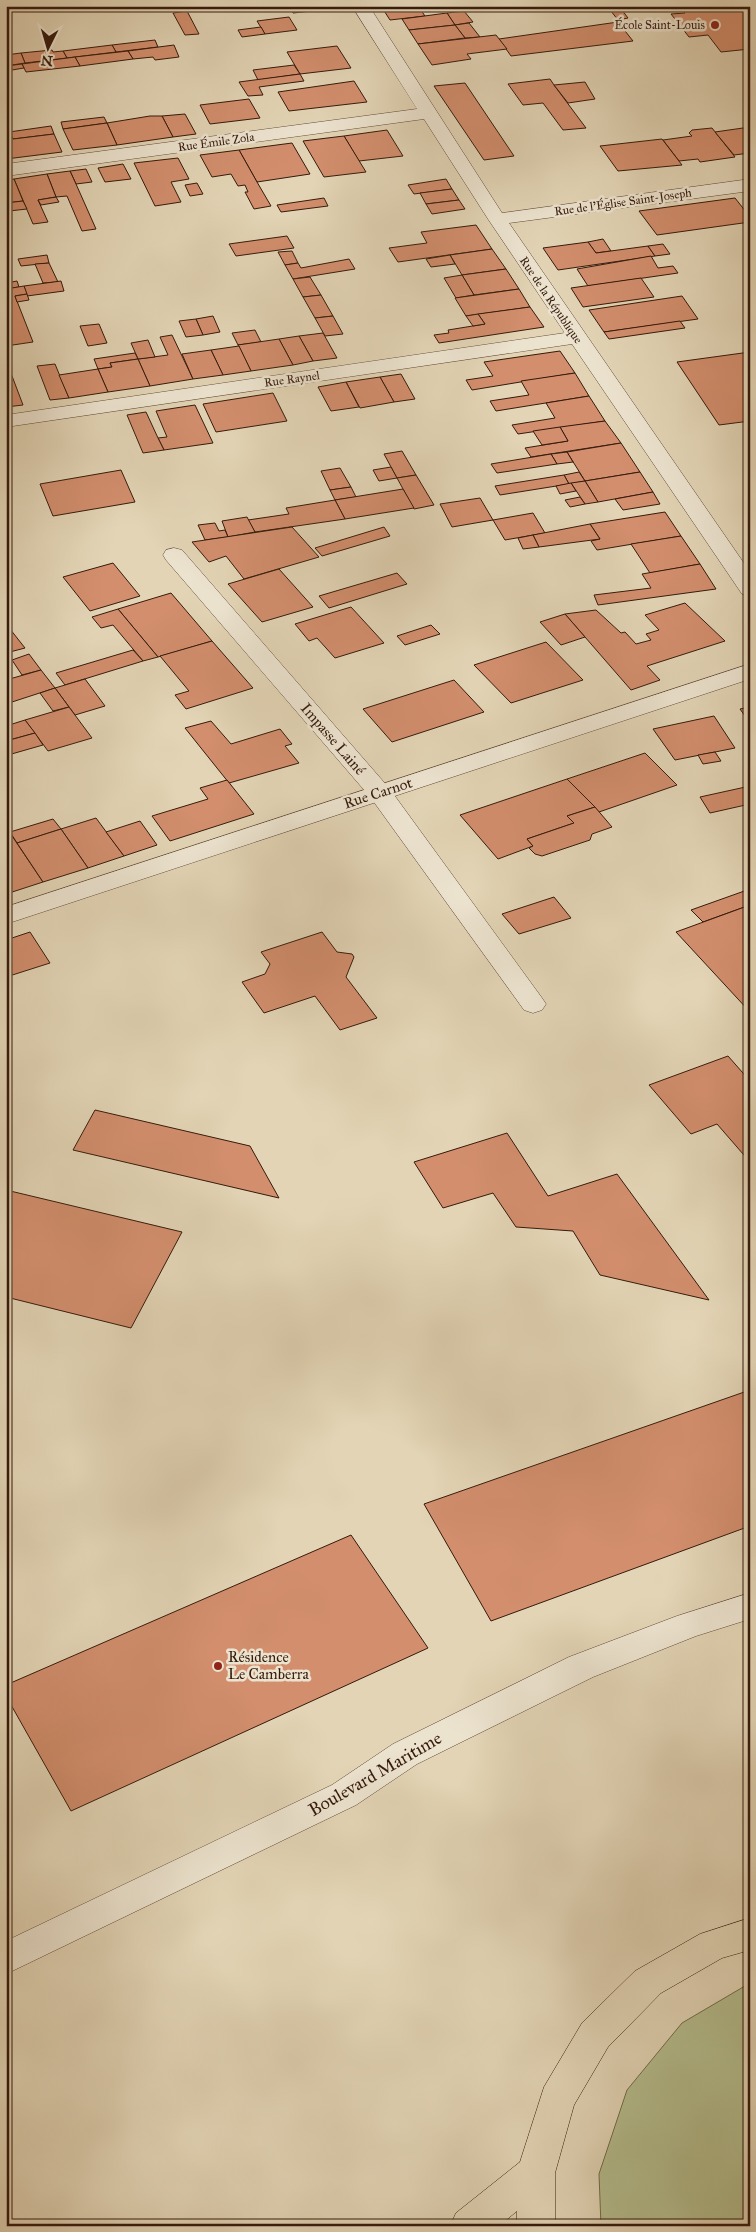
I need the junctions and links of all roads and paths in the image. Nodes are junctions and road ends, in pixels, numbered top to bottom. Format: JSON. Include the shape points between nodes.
{"nodes":[{"id":1,"x":360,"y":6,"type":"edge"},
{"id":2,"x":427,"y":113,"type":"junction"},
{"id":3,"x":6,"y":170,"type":"edge"},
{"id":4,"x":750,"y":185,"type":"edge"},
{"id":5,"x":497,"y":219,"type":"junction"},
{"id":6,"x":577,"y":337,"type":"junction"},
{"id":7,"x":6,"y":421,"type":"edge"},
{"id":8,"x":174,"y":555,"type":"dead end"},
{"id":9,"x":750,"y":588,"type":"edge"},
{"id":10,"x":750,"y":671,"type":"edge"},
{"id":11,"x":380,"y":793,"type":"junction"},
{"id":12,"x":6,"y":916,"type":"edge"},
{"id":13,"x":533,"y":1004,"type":"dead end"},
{"id":14,"x":750,"y":1606,"type":"edge"},
{"id":15,"x":750,"y":1934,"type":"edge"},
{"id":16,"x":6,"y":1958,"type":"edge"},
{"id":17,"x":536,"y":2174,"type":"junction"},
{"id":18,"x":469,"y":2226,"type":"edge"},
{"id":19,"x":536,"y":2226,"type":"edge"}],
"edges":[{"from":1,"to":2,"type":"street","name":"Rue de la République"},
{"from":2,"to":3,"type":"street","name":"Rue Émile Zola"},
{"from":2,"to":5,"type":"street","name":"Rue de la République"},
{"from":4,"to":5,"type":"street","name":"Rue de l'Église Saint-Joseph"},
{"from":5,"to":6,"type":"street","name":"Rue de la République"},
{"from":6,"to":7,"type":"street","name":"Rue Raynel"},
{"from":6,"to":9,"type":"street","name":"Rue de la République"},
{"from":8,"to":11,"type":"street","name":"Impasse Lainé"},
{"from":10,"to":11,"type":"street","name":"Rue Carnot"},
{"from":11,"to":12,"type":"street","name":"Rue Carnot"},
{"from":11,"to":13,"type":"street","name":"Impasse Lainé"},
{"from":14,"to":16,"type":"street","name":"Boulevard Maritime","via":[[581,1667],[405,1754],[344,1796]]},
{"from":15,"to":17,"type":"main road","via":[[713,1945],[648,1982],[595,2035],[557,2098]]},
{"from":17,"to":18,"type":"main road"},
{"from":17,"to":19,"type":"main road"}]}
